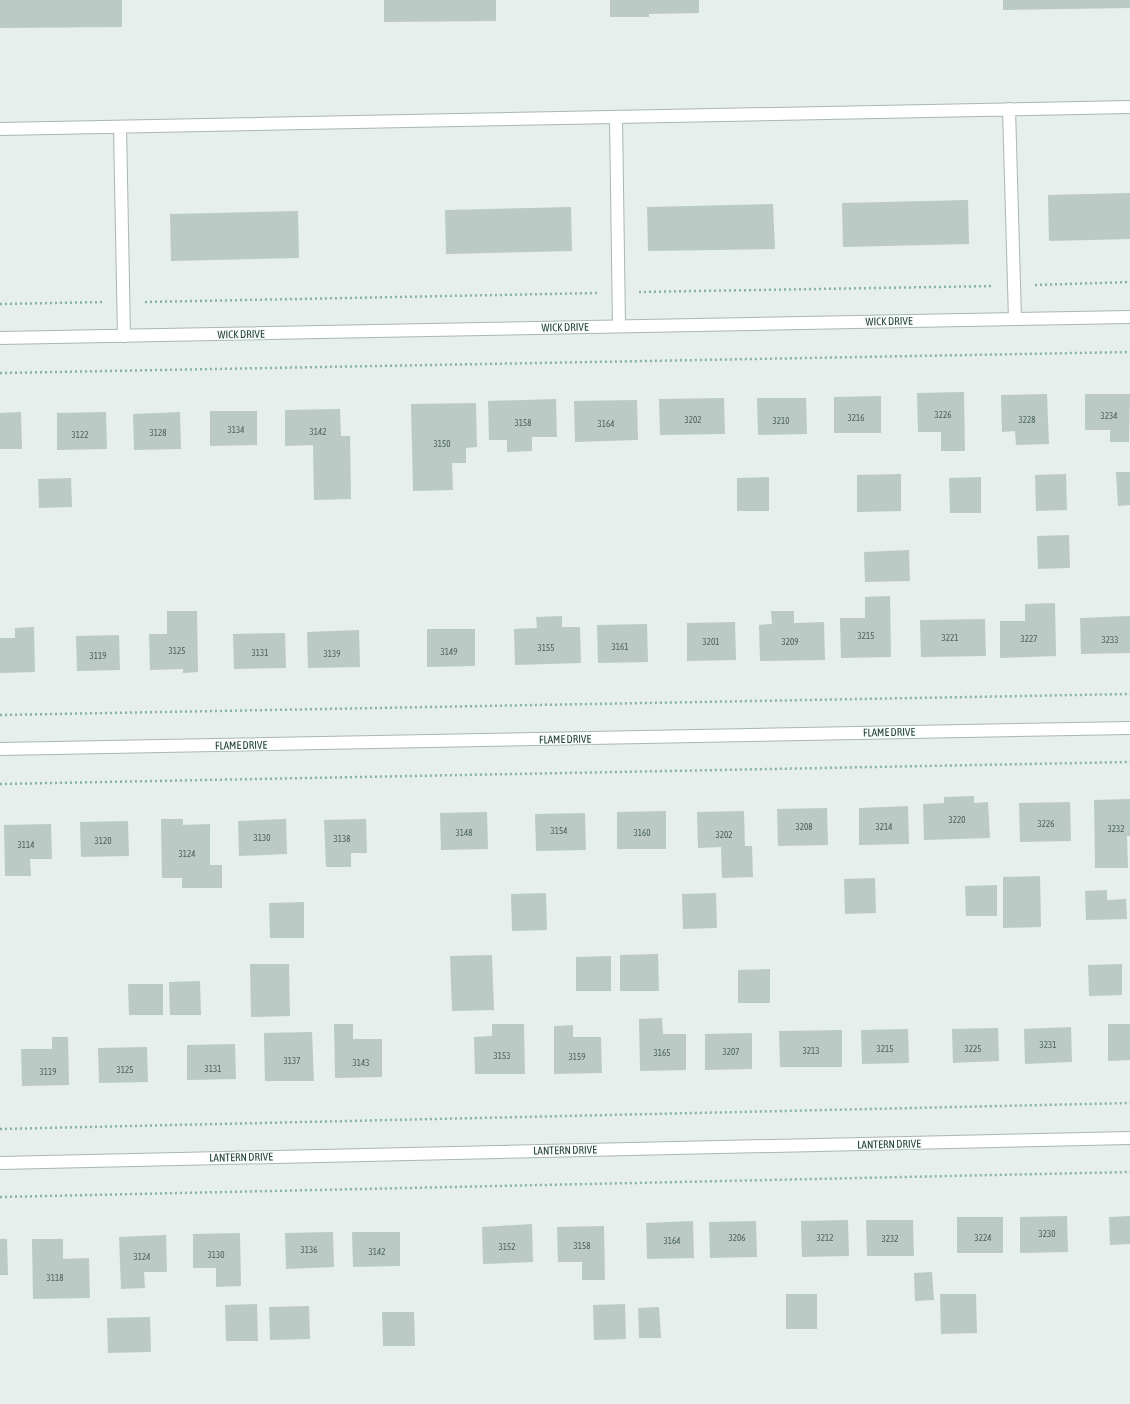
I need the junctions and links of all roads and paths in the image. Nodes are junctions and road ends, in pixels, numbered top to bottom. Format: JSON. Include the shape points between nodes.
{"nodes":[{"id":1,"x":1130,"y":107,"type":"edge"},
{"id":2,"x":1009,"y":109,"type":"junction"},
{"id":3,"x":616,"y":117,"type":"junction"},
{"id":4,"x":120,"y":127,"type":"junction"},
{"id":5,"x":0,"y":129,"type":"edge"},
{"id":6,"x":1130,"y":282,"type":"edge"},
{"id":7,"x":1014,"y":285,"type":"junction"},
{"id":8,"x":618,"y":292,"type":"junction"},
{"id":9,"x":124,"y":302,"type":"junction"},
{"id":10,"x":0,"y":304,"type":"edge"},
{"id":11,"x":1130,"y":317,"type":"edge"},
{"id":12,"x":1015,"y":319,"type":"junction"},
{"id":13,"x":619,"y":326,"type":"junction"},
{"id":14,"x":124,"y":336,"type":"junction"},
{"id":15,"x":0,"y":338,"type":"edge"},
{"id":16,"x":1130,"y":352,"type":"edge"},
{"id":17,"x":0,"y":373,"type":"edge"},
{"id":18,"x":1130,"y":694,"type":"edge"},
{"id":19,"x":0,"y":715,"type":"edge"},
{"id":20,"x":1130,"y":728,"type":"edge"},
{"id":21,"x":0,"y":750,"type":"edge"},
{"id":22,"x":1130,"y":762,"type":"edge"},
{"id":23,"x":0,"y":784,"type":"edge"},
{"id":24,"x":1130,"y":1103,"type":"edge"},
{"id":25,"x":0,"y":1129,"type":"edge"},
{"id":26,"x":1130,"y":1138,"type":"edge"},
{"id":27,"x":0,"y":1163,"type":"edge"},
{"id":28,"x":1130,"y":1172,"type":"edge"},
{"id":29,"x":0,"y":1197,"type":"edge"}],
"edges":[{"from":1,"to":2,"type":"street"},
{"from":2,"to":3,"type":"street"},
{"from":2,"to":7,"type":"street"},
{"from":3,"to":4,"type":"street"},
{"from":3,"to":8,"type":"street"},
{"from":4,"to":5,"type":"street"},
{"from":4,"to":9,"type":"street"},
{"from":6,"to":7,"type":"path"},
{"from":7,"to":8,"type":"path"},
{"from":7,"to":12,"type":"street"},
{"from":8,"to":9,"type":"path"},
{"from":8,"to":13,"type":"street"},
{"from":9,"to":10,"type":"path"},
{"from":9,"to":14,"type":"street"},
{"from":11,"to":12,"type":"street","name":"WICK DRIVE"},
{"from":12,"to":13,"type":"street","name":"WICK DRIVE"},
{"from":13,"to":14,"type":"street","name":"WICK DRIVE"},
{"from":14,"to":15,"type":"street","name":"WICK DRIVE"},
{"from":16,"to":17,"type":"path"},
{"from":18,"to":19,"type":"path"},
{"from":20,"to":21,"type":"street","name":"FLAME DRIVE"},
{"from":22,"to":23,"type":"path"},
{"from":24,"to":25,"type":"path"},
{"from":26,"to":27,"type":"street","name":"LANTERN DRIVE"},
{"from":28,"to":29,"type":"path"}]}
